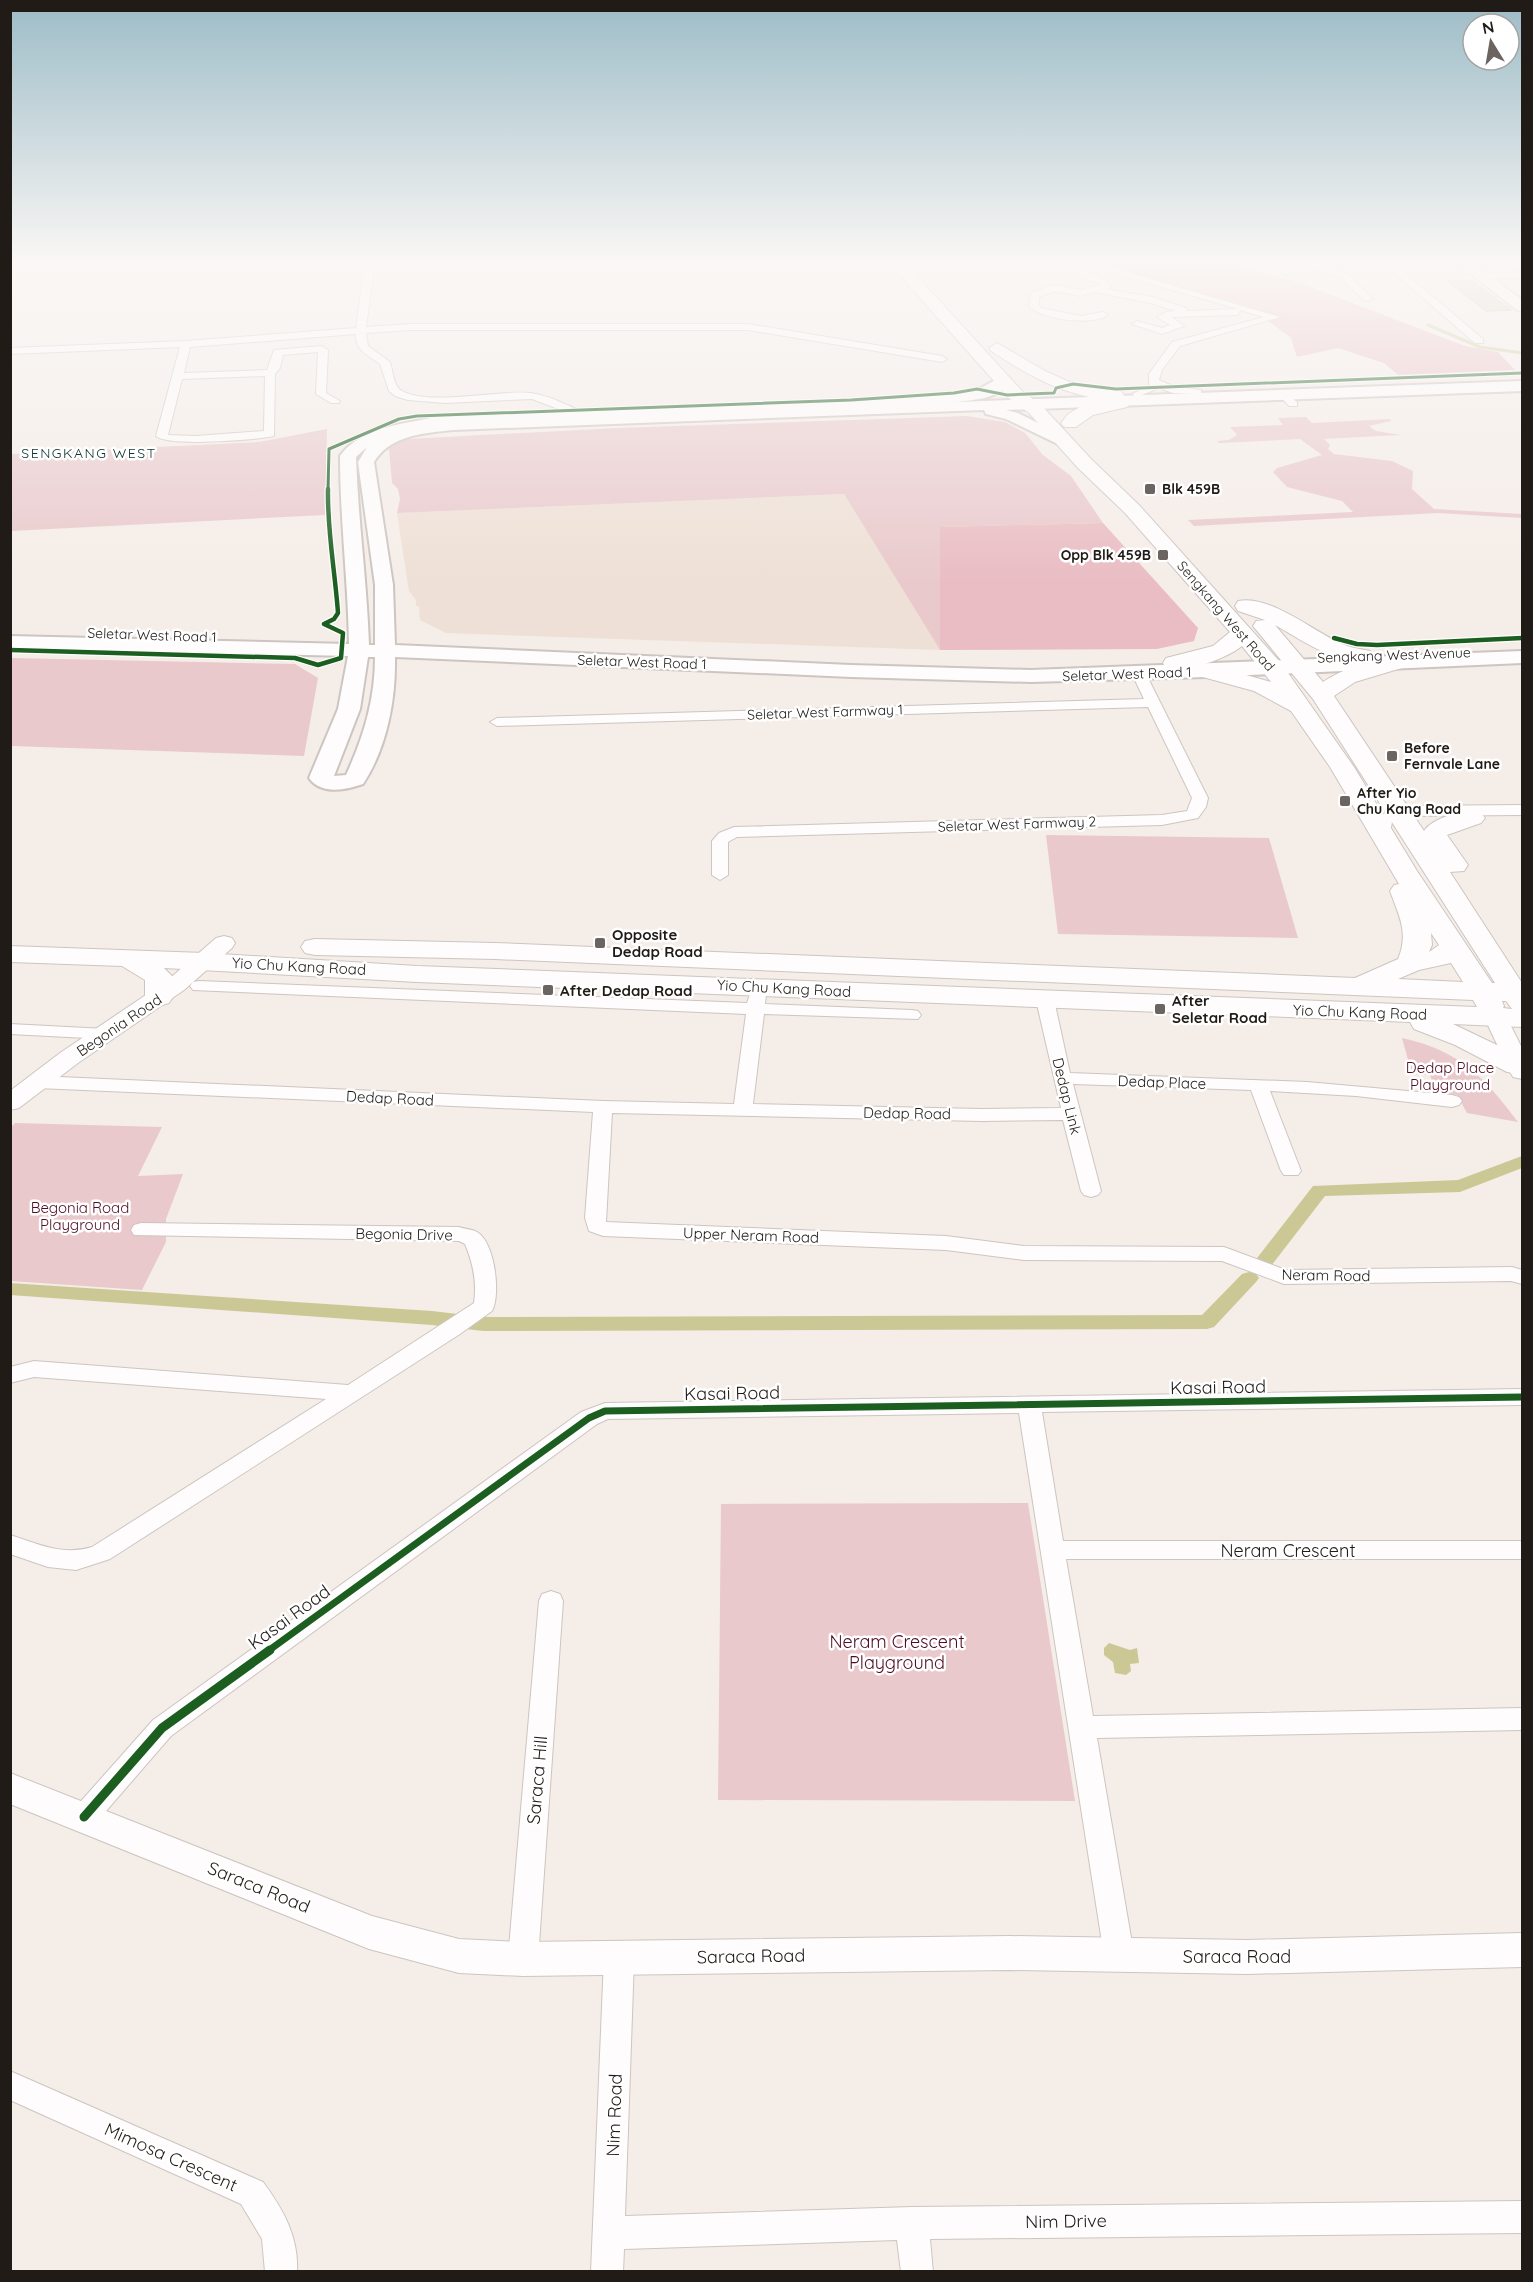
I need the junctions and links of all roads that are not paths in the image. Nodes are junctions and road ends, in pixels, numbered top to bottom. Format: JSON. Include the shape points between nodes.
{"nodes":[{"id":1,"x":180,"y":368,"type":"edge"},
{"id":2,"x":275,"y":368,"type":"edge"},
{"id":3,"x":322,"y":368,"type":"edge"},
{"id":4,"x":386,"y":368,"type":"edge"},
{"id":5,"x":992,"y":368,"type":"edge"},
{"id":6,"x":1016,"y":368,"type":"edge"},
{"id":7,"x":1028,"y":368,"type":"edge"},
{"id":8,"x":1156,"y":368,"type":"edge"},
{"id":9,"x":270,"y":373,"type":"junction"},
{"id":10,"x":178,"y":376,"type":"junction"},
{"id":11,"x":1522,"y":380,"type":"edge"},
{"id":12,"x":1003,"y":381,"type":"junction"},
{"id":13,"x":1155,"y":382,"type":"junction"},
{"id":14,"x":1522,"y":386,"type":"edge"},
{"id":15,"x":1197,"y":392,"type":"junction"},
{"id":16,"x":1115,"y":395,"type":"junction"},
{"id":17,"x":1135,"y":397,"type":"junction"},
{"id":18,"x":335,"y":401,"type":"dead end"},
{"id":19,"x":1049,"y":401,"type":"junction"},
{"id":20,"x":1025,"y":402,"type":"junction"},
{"id":21,"x":874,"y":405,"type":"junction"},
{"id":22,"x":967,"y":408,"type":"junction"},
{"id":23,"x":560,"y":411,"type":"junction"},
{"id":24,"x":580,"y":419,"type":"junction"},
{"id":25,"x":1067,"y":432,"type":"junction"},
{"id":26,"x":1086,"y":439,"type":"dead end"},
{"id":27,"x":1102,"y":454,"type":"dead end"},
{"id":28,"x":1170,"y":524,"type":"dead end"},
{"id":29,"x":384,"y":616,"type":"junction"},
{"id":30,"x":359,"y":617,"type":"junction"},
{"id":31,"x":10,"y":630,"type":"edge"},
{"id":32,"x":1241,"y":632,"type":"junction"},
{"id":33,"x":415,"y":636,"type":"junction"},
{"id":34,"x":10,"y":642,"type":"edge"},
{"id":35,"x":300,"y":644,"type":"junction"},
{"id":36,"x":359,"y":646,"type":"junction"},
{"id":37,"x":383,"y":647,"type":"junction"},
{"id":38,"x":1522,"y":649,"type":"edge"},
{"id":39,"x":467,"y":655,"type":"junction"},
{"id":40,"x":1362,"y":656,"type":"junction"},
{"id":41,"x":1522,"y":657,"type":"edge"},
{"id":42,"x":1397,"y":662,"type":"junction"},
{"id":43,"x":1297,"y":663,"type":"junction"},
{"id":44,"x":1269,"y":664,"type":"junction"},
{"id":45,"x":1177,"y":668,"type":"junction"},
{"id":46,"x":1207,"y":671,"type":"junction"},
{"id":47,"x":1141,"y":678,"type":"junction"},
{"id":48,"x":385,"y":681,"type":"junction"},
{"id":49,"x":354,"y":683,"type":"junction"},
{"id":50,"x":1311,"y":702,"type":"junction"},
{"id":51,"x":1152,"y":703,"type":"junction"},
{"id":52,"x":497,"y":722,"type":"dead end"},
{"id":53,"x":1522,"y":810,"type":"edge"},
{"id":54,"x":1400,"y":811,"type":"junction"},
{"id":55,"x":1522,"y":817,"type":"edge"},
{"id":56,"x":1472,"y":818,"type":"junction"},
{"id":57,"x":1414,"y":833,"type":"junction"},
{"id":58,"x":1383,"y":835,"type":"junction"},
{"id":59,"x":1404,"y":871,"type":"junction"},
{"id":60,"x":720,"y":875,"type":"dead end"},
{"id":61,"x":10,"y":933,"type":"edge"},
{"id":62,"x":1462,"y":936,"type":"junction"},
{"id":63,"x":1501,"y":945,"type":"junction"},
{"id":64,"x":10,"y":954,"type":"edge"},
{"id":65,"x":128,"y":958,"type":"junction"},
{"id":66,"x":717,"y":961,"type":"junction"},
{"id":67,"x":209,"y":963,"type":"junction"},
{"id":68,"x":804,"y":963,"type":"junction"},
{"id":69,"x":1410,"y":964,"type":"junction"},
{"id":70,"x":1522,"y":964,"type":"edge"},
{"id":71,"x":1357,"y":985,"type":"junction"},
{"id":72,"x":159,"y":998,"type":"junction"},
{"id":73,"x":757,"y":998,"type":"junction"},
{"id":74,"x":1044,"y":1000,"type":"junction"},
{"id":75,"x":1511,"y":1003,"type":"edge"},
{"id":76,"x":1392,"y":1014,"type":"junction"},
{"id":77,"x":912,"y":1015,"type":"dead end"},
{"id":78,"x":10,"y":1029,"type":"edge"},
{"id":79,"x":106,"y":1034,"type":"junction"},
{"id":80,"x":1520,"y":1069,"type":"edge"},
{"id":81,"x":1064,"y":1078,"type":"junction"},
{"id":82,"x":37,"y":1082,"type":"junction"},
{"id":83,"x":1259,"y":1086,"type":"junction"},
{"id":84,"x":1452,"y":1101,"type":"dead end"},
{"id":85,"x":10,"y":1103,"type":"edge"},
{"id":86,"x":603,"y":1107,"type":"junction"},
{"id":87,"x":743,"y":1109,"type":"junction"},
{"id":88,"x":1071,"y":1114,"type":"junction"},
{"id":89,"x":1292,"y":1171,"type":"dead end"},
{"id":90,"x":1091,"y":1191,"type":"dead end"},
{"id":91,"x":141,"y":1230,"type":"dead end"},
{"id":92,"x":1024,"y":1253,"type":"joint"},
{"id":93,"x":1522,"y":1277,"type":"edge"},
{"id":94,"x":10,"y":1375,"type":"edge"},
{"id":95,"x":352,"y":1393,"type":"junction"},
{"id":96,"x":1522,"y":1397,"type":"edge"},
{"id":97,"x":1029,"y":1405,"type":"junction"},
{"id":98,"x":10,"y":1544,"type":"edge"},
{"id":99,"x":1054,"y":1550,"type":"junction"},
{"id":100,"x":1522,"y":1550,"type":"edge"},
{"id":101,"x":551,"y":1602,"type":"dead end"},
{"id":102,"x":1522,"y":1719,"type":"edge"},
{"id":103,"x":1083,"y":1727,"type":"junction"},
{"id":104,"x":10,"y":1788,"type":"edge"},
{"id":105,"x":84,"y":1817,"type":"junction"},
{"id":106,"x":1522,"y":1950,"type":"edge"},
{"id":107,"x":1119,"y":1955,"type":"junction"},
{"id":108,"x":619,"y":1958,"type":"junction"},
{"id":109,"x":523,"y":1959,"type":"junction"},
{"id":110,"x":10,"y":2085,"type":"edge"},
{"id":111,"x":1522,"y":2217,"type":"edge"},
{"id":112,"x":912,"y":2223,"type":"junction"},
{"id":113,"x":610,"y":2233,"type":"junction"},
{"id":114,"x":281,"y":2271,"type":"edge"},
{"id":115,"x":607,"y":2271,"type":"edge"},
{"id":116,"x":917,"y":2271,"type":"edge"}],
"edges":[{"from":1,"to":10,"type":"street"},
{"from":2,"to":9,"type":"street"},
{"from":3,"to":18,"type":"street","via":[[321,394]]},
{"from":4,"to":23,"type":"street","via":[[390,386],[400,395],[440,399],[531,395],[553,400]]},
{"from":5,"to":12,"type":"main road","name":"Sengkang West Road"},
{"from":6,"to":19,"type":"main road","name":"Sengkang West Road"},
{"from":7,"to":16,"type":"main road","name":"Sengkang West Road","via":[[1062,387]]},
{"from":8,"to":13,"type":"street"},
{"from":9,"to":10,"type":"street"},
{"from":9,"to":10,"type":"street","via":[[270,434],[183,440],[162,436]]},
{"from":11,"to":15,"type":"main road"},
{"from":12,"to":20,"type":"main road","name":"Sengkang West Road"},
{"from":12,"to":21,"type":"main road","via":[[978,395]]},
{"from":13,"to":15,"type":"street","via":[[1173,390]]},
{"from":13,"to":17,"type":"street","via":[[1154,388]]},
{"from":14,"to":17,"type":"main road","via":[[1289,400]]},
{"from":15,"to":17,"type":"main road"},
{"from":16,"to":17,"type":"main road"},
{"from":16,"to":19,"type":"main road"},
{"from":17,"to":19,"type":"main road"},
{"from":17,"to":25,"type":"main road","via":[[1076,416]]},
{"from":19,"to":20,"type":"main road"},
{"from":19,"to":25,"type":"main road","name":"Sengkang West Road"},
{"from":20,"to":21,"type":"main road"},
{"from":20,"to":22,"type":"main road"},
{"from":20,"to":25,"type":"main road","name":"Sengkang West Road"},
{"from":21,"to":24,"type":"main road"},
{"from":22,"to":24,"type":"main road"},
{"from":22,"to":25,"type":"main road"},
{"from":23,"to":24,"type":"main road"},
{"from":23,"to":30,"type":"main road","via":[[436,422],[387,432],[357,446],[348,456],[349,516]]},
{"from":24,"to":29,"type":"main road","via":[[453,425],[407,433],[372,451],[366,462],[384,585]]},
{"from":25,"to":26,"type":"main road","name":"Sengkang West Road"},
{"from":25,"to":32,"type":"main road","name":"Sengkang West Road"},
{"from":27,"to":28,"type":"main road"},
{"from":29,"to":33,"type":"main road"},
{"from":29,"to":37,"type":"main road"},
{"from":30,"to":35,"type":"main road"},
{"from":30,"to":36,"type":"main road"},
{"from":31,"to":35,"type":"main road","name":"Seletar West Road 1"},
{"from":32,"to":44,"type":"main road","name":"Sengkang West Road"},
{"from":32,"to":45,"type":"main road","via":[[1223,650]]},
{"from":33,"to":37,"type":"main road","name":"Seletar West Road 1"},
{"from":33,"to":45,"type":"main road","name":"Seletar West Road 1"},
{"from":34,"to":35,"type":"main road","name":"Seletar West Road 1"},
{"from":35,"to":36,"type":"main road","name":"Seletar West Road 1"},
{"from":35,"to":49,"type":"main road","via":[[342,668]]},
{"from":36,"to":37,"type":"main road","name":"Seletar West Road 1"},
{"from":36,"to":49,"type":"main road"},
{"from":37,"to":39,"type":"main road","name":"Seletar West Road 1"},
{"from":37,"to":48,"type":"main road"},
{"from":38,"to":40,"type":"main road","name":"Sengkang West Avenue"},
{"from":39,"to":47,"type":"main road","name":"Seletar West Road 1"},
{"from":39,"to":48,"type":"main road","via":[[438,659]]},
{"from":40,"to":43,"type":"main road","name":"Sengkang West Avenue"},
{"from":40,"to":43,"type":"main road","name":"Sengkang West Road","via":[[1336,650],[1240,598]]},
{"from":41,"to":42,"type":"main road","name":"Sengkang West Avenue"},
{"from":42,"to":43,"type":"main road","name":"Sengkang West Avenue"},
{"from":42,"to":50,"type":"main road","via":[[1342,679]]},
{"from":43,"to":44,"type":"main road","name":"Sengkang West Avenue"},
{"from":43,"to":50,"type":"main road","name":"Sengkang West Road"},
{"from":44,"to":45,"type":"main road","name":"Seletar West Road 1"},
{"from":44,"to":46,"type":"main road","name":"Seletar West Road 1"},
{"from":44,"to":50,"type":"main road","name":"Sengkang West Road"},
{"from":45,"to":46,"type":"main road","name":"Seletar West Road 1"},
{"from":45,"to":47,"type":"main road","name":"Seletar West Road 1"},
{"from":46,"to":50,"type":"main road"},
{"from":47,"to":51,"type":"street","name":"Seletar West Farmway 2"},
{"from":48,"to":49,"type":"main road","via":[[374,738],[355,779],[327,783],[320,778],[339,739]]},
{"from":50,"to":54,"type":"main road","name":"Sengkang West Road"},
{"from":50,"to":58,"type":"main road","name":"Sengkang West Road","via":[[1342,766]]},
{"from":51,"to":52,"type":"street","name":"Seletar West Farmway 1"},
{"from":51,"to":60,"type":"street","name":"Seletar West Farmway 2","via":[[1200,798],[1192,815],[1162,820],[734,832],[720,841]]},
{"from":53,"to":54,"type":"street"},
{"from":54,"to":57,"type":"main road","name":"Sengkang West Road"},
{"from":54,"to":58,"type":"street","via":[[1384,820]]},
{"from":55,"to":56,"type":"street"},
{"from":56,"to":57,"type":"main road","via":[[1439,818]]},
{"from":56,"to":63,"type":"main road","via":[[1453,822],[1434,835]]},
{"from":57,"to":62,"type":"main road","name":"Sengkang West Road"},
{"from":58,"to":59,"type":"main road","name":"Sengkang West Road"},
{"from":59,"to":62,"type":"main road","name":"Sengkang West Road"},
{"from":59,"to":69,"type":"main road","via":[[1401,886],[1417,928],[1418,945]]},
{"from":61,"to":67,"type":"main road","name":"Yio Chu Kang Road"},
{"from":62,"to":63,"type":"main road"},
{"from":62,"to":69,"type":"main road","via":[[1441,958]]},
{"from":62,"to":75,"type":"main road","name":"Sengkang West Road"},
{"from":63,"to":70,"type":"main road"},
{"from":64,"to":65,"type":"main road","name":"Yio Chu Kang Road"},
{"from":65,"to":67,"type":"main road","name":"Yio Chu Kang Road"},
{"from":65,"to":72,"type":"main road","via":[[159,977]]},
{"from":66,"to":67,"type":"main road","name":"Yio Chu Kang Road"},
{"from":66,"to":68,"type":"main road","name":"Yio Chu Kang Road"},
{"from":66,"to":73,"type":"main road","via":[[753,978]]},
{"from":67,"to":72,"type":"street","name":"Begonia Road"},
{"from":67,"to":73,"type":"main road","name":"Yio Chu Kang Road"},
{"from":68,"to":71,"type":"main road","name":"Yio Chu Kang Road"},
{"from":68,"to":73,"type":"main road","via":[[768,978]]},
{"from":69,"to":71,"type":"main road"},
{"from":71,"to":75,"type":"main road","name":"Yio Chu Kang Road"},
{"from":72,"to":79,"type":"street","name":"Begonia Road"},
{"from":73,"to":74,"type":"main road","name":"Yio Chu Kang Road"},
{"from":73,"to":77,"type":"street","name":"Yio Chu Kang Road"},
{"from":73,"to":87,"type":"street"},
{"from":74,"to":76,"type":"main road","name":"Yio Chu Kang Road"},
{"from":74,"to":81,"type":"street","name":"Dedap Link"},
{"from":75,"to":76,"type":"main road","name":"Yio Chu Kang Road"},
{"from":75,"to":80,"type":"street"},
{"from":76,"to":80,"type":"main road","via":[[1434,1025]]},
{"from":78,"to":79,"type":"street"},
{"from":79,"to":82,"type":"street","name":"Begonia Road"},
{"from":81,"to":83,"type":"street","name":"Dedap Place"},
{"from":81,"to":88,"type":"street","name":"Dedap Link"},
{"from":82,"to":85,"type":"street","name":"Begonia Road"},
{"from":82,"to":86,"type":"street","name":"Dedap Road"},
{"from":83,"to":84,"type":"street","name":"Dedap Place","via":[[1397,1093]]},
{"from":83,"to":89,"type":"street"},
{"from":86,"to":87,"type":"street","name":"Dedap Road"},
{"from":86,"to":92,"type":"street","name":"Upper Neram Road","via":[[595,1218],[596,1226],[603,1229],[946,1243]]},
{"from":87,"to":88,"type":"street","name":"Dedap Road"},
{"from":88,"to":90,"type":"street","name":"Dedap Link"},
{"from":91,"to":95,"type":"street","name":"Begonia Drive","via":[[471,1237],[487,1282],[484,1306]]},
{"from":92,"to":93,"type":"street","name":"Neram Road","via":[[1224,1254],[1284,1277]]},
{"from":94,"to":95,"type":"street","via":[[34,1369]]},
{"from":95,"to":98,"type":"street","name":"Begonia Drive","via":[[101,1553],[76,1561],[48,1558]]},
{"from":96,"to":97,"type":"street","name":"Kasai Road"},
{"from":97,"to":99,"type":"street"},
{"from":97,"to":105,"type":"street","name":"Kasai Road","via":[[605,1411],[589,1418],[162,1728]]},
{"from":99,"to":100,"type":"street","name":"Neram Crescent"},
{"from":99,"to":103,"type":"street"},
{"from":101,"to":109,"type":"street","name":"Saraca Hill"},
{"from":102,"to":103,"type":"street"},
{"from":103,"to":107,"type":"street"},
{"from":104,"to":105,"type":"street","name":"Saraca Road"},
{"from":105,"to":109,"type":"street","name":"Saraca Road","via":[[369,1932],[459,1956]]},
{"from":106,"to":107,"type":"street","name":"Saraca Road","via":[[1247,1957]]},
{"from":107,"to":108,"type":"street","name":"Saraca Road"},
{"from":108,"to":109,"type":"street","name":"Saraca Road"},
{"from":108,"to":113,"type":"street","name":"Nim Road"},
{"from":110,"to":114,"type":"street","name":"Mimosa Crescent","via":[[252,2193],[273,2222],[283,2257]]},
{"from":111,"to":112,"type":"street","name":"Nim Drive"},
{"from":112,"to":113,"type":"street","name":"Nim Drive"},
{"from":112,"to":116,"type":"street"},
{"from":113,"to":115,"type":"street","name":"Nim Road"}]}
